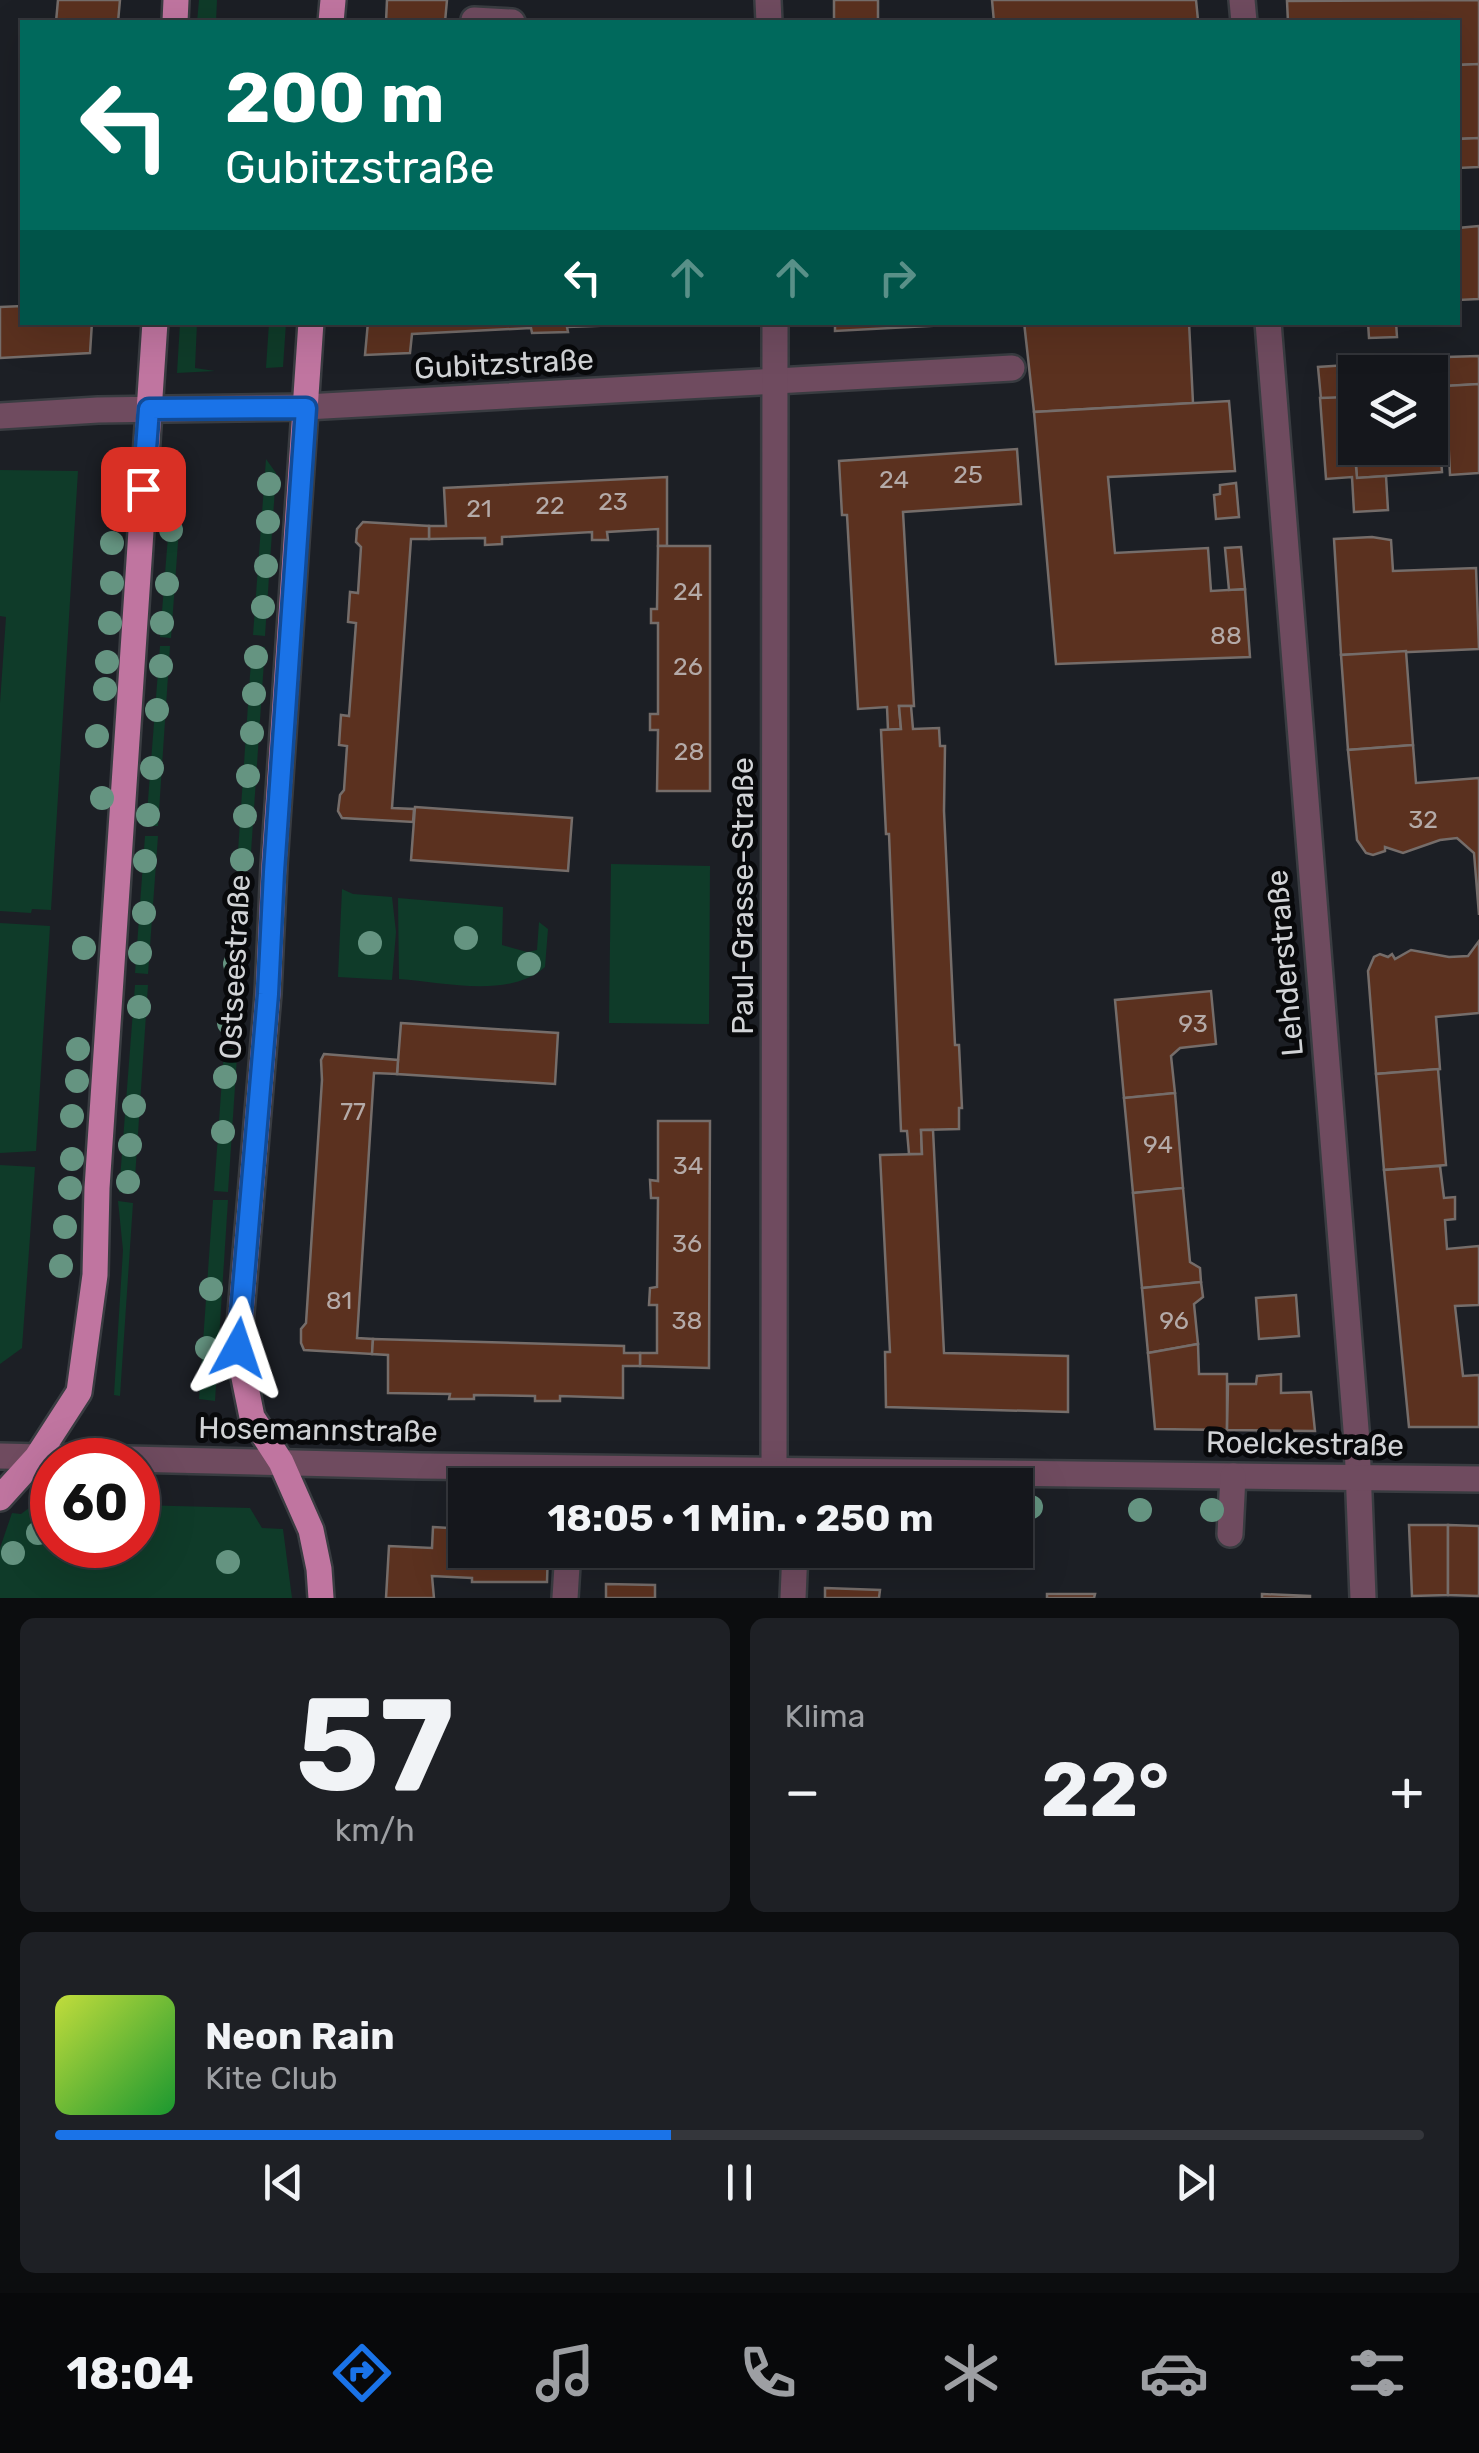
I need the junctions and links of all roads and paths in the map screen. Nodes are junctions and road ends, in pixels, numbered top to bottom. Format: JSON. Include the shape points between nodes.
{"nodes":[{"id":1,"x":155,"y":325,"type":"edge"},
{"id":2,"x":312,"y":325,"type":"edge"},
{"id":3,"x":775,"y":325,"type":"edge"},
{"id":4,"x":1268,"y":325,"type":"edge"},
{"id":5,"x":1012,"y":368,"type":"dead end"},
{"id":6,"x":777,"y":380,"type":"junction"},
{"id":7,"x":306,"y":408,"type":"junction"},
{"id":8,"x":149,"y":409,"type":"junction"},
{"id":9,"x":0,"y":416,"type":"edge"},
{"id":10,"x":49,"y":1438,"type":"edge"},
{"id":11,"x":0,"y":1456,"type":"edge"},
{"id":12,"x":30,"y":1456,"type":"edge"},
{"id":13,"x":160,"y":1459,"type":"edge"},
{"id":14,"x":281,"y":1462,"type":"junction"},
{"id":15,"x":30,"y":1464,"type":"edge"},
{"id":16,"x":789,"y":1468,"type":"edge"},
{"id":17,"x":448,"y":1470,"type":"edge"},
{"id":18,"x":1033,"y":1475,"type":"edge"},
{"id":19,"x":1131,"y":1475,"type":"joint"},
{"id":20,"x":1233,"y":1476,"type":"junction"},
{"id":21,"x":1359,"y":1477,"type":"junction"},
{"id":22,"x":1479,"y":1479,"type":"edge"},
{"id":23,"x":0,"y":1498,"type":"edge"},
{"id":24,"x":1230,"y":1534,"type":"dead end"},
{"id":25,"x":567,"y":1568,"type":"edge"},
{"id":26,"x":794,"y":1568,"type":"edge"},
{"id":27,"x":320,"y":1598,"type":"edge"},
{"id":28,"x":565,"y":1598,"type":"edge"},
{"id":29,"x":794,"y":1598,"type":"edge"},
{"id":30,"x":1363,"y":1598,"type":"edge"}],
"edges":[{"from":1,"to":8,"type":"main road"},
{"from":2,"to":7,"type":"main road","name":"Ostseestraße"},
{"from":3,"to":6,"type":"street","name":"Paul-Grasse-Straße"},
{"from":4,"to":21,"type":"street","name":"Lehderstraße"},
{"from":5,"to":6,"type":"street","name":"Gubitzstraße"},
{"from":6,"to":7,"type":"street","name":"Gubitzstraße"},
{"from":6,"to":16,"type":"street","name":"Paul-Grasse-Straße"},
{"from":7,"to":8,"type":"street","name":"Gubitzstraße"},
{"from":7,"to":14,"type":"main road","name":"Ostseestraße","via":[[238,1348],[252,1416]]},
{"from":8,"to":9,"type":"street","name":"Gubitzstraße"},
{"from":8,"to":10,"type":"main road","via":[[95,1275],[79,1392]]},
{"from":11,"to":12,"type":"street","name":"Hosemannstraße"},
{"from":13,"to":14,"type":"street","name":"Hosemannstraße"},
{"from":14,"to":17,"type":"street","name":"Hosemannstraße"},
{"from":14,"to":27,"type":"main road","name":"Ostseestraße","via":[[311,1530]]},
{"from":15,"to":23,"type":"main road"},
{"from":18,"to":19,"type":"street","name":"Hosemannstraße"},
{"from":19,"to":20,"type":"street","name":"Roelckestraße"},
{"from":20,"to":21,"type":"street","name":"Roelckestraße"},
{"from":20,"to":24,"type":"street"},
{"from":21,"to":22,"type":"street","name":"Roelckestraße"},
{"from":21,"to":30,"type":"street","name":"Lehderstraße"},
{"from":25,"to":28,"type":"street"},
{"from":26,"to":29,"type":"street"}]}
